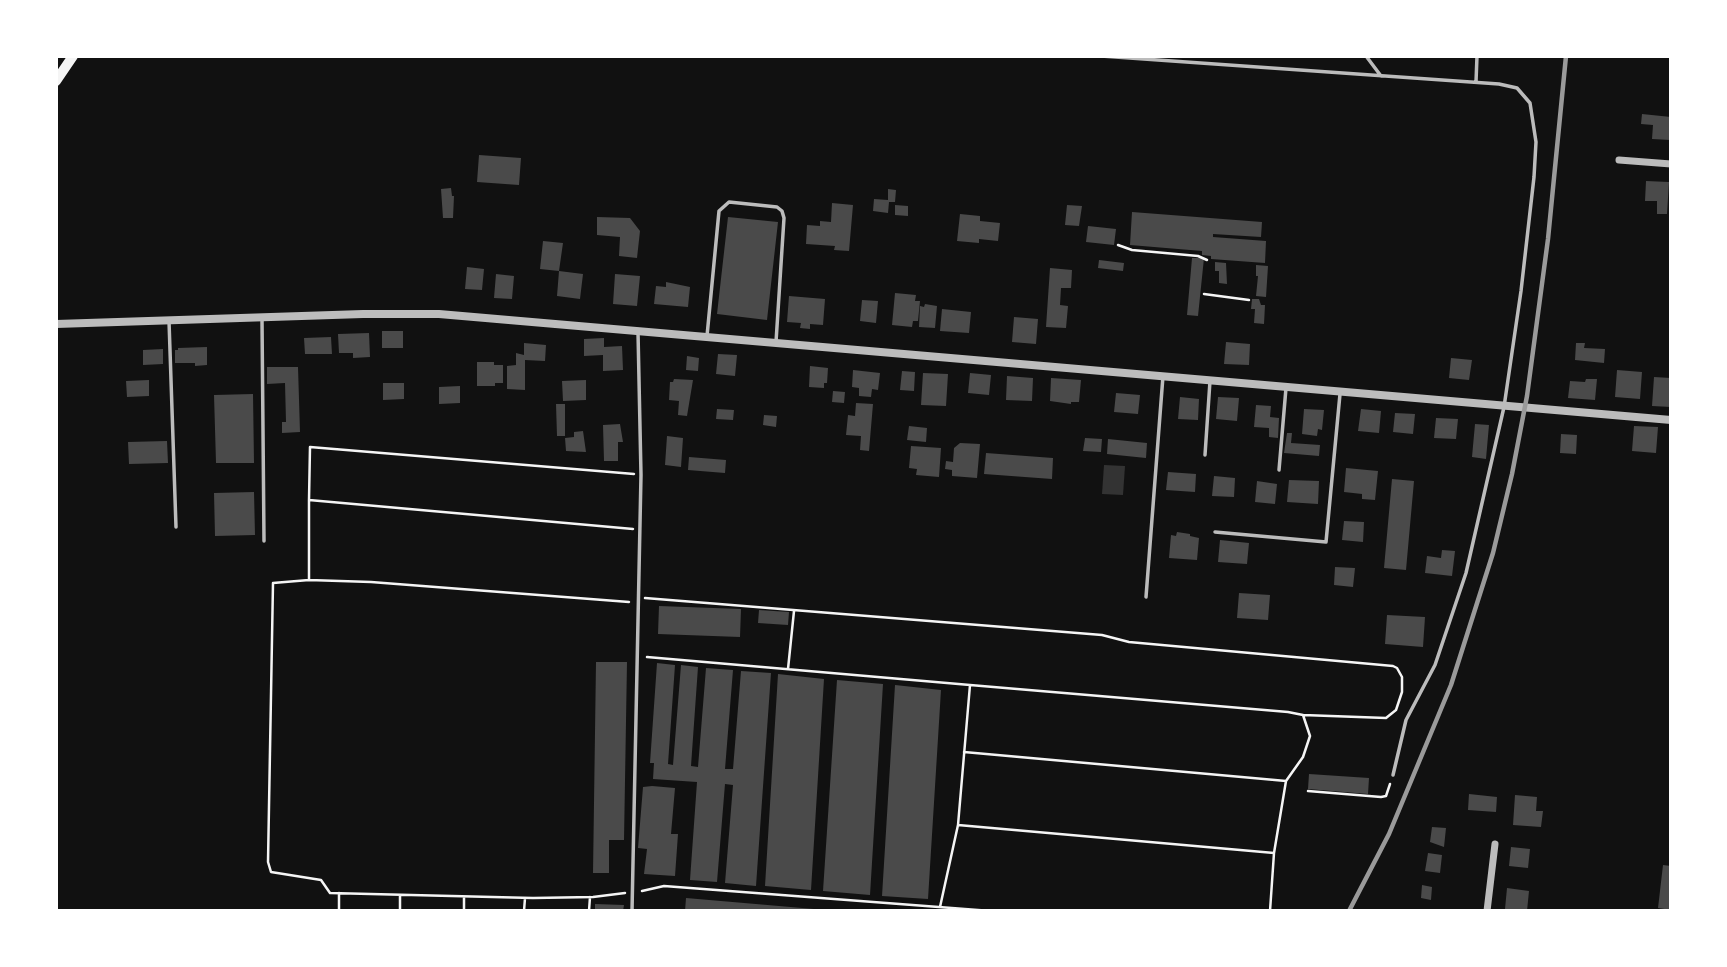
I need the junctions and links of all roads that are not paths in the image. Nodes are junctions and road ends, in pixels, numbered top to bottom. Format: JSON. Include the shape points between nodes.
{"nodes":[{"id":1,"x":73,"y":56,"type":"edge"},
{"id":2,"x":1101,"y":56,"type":"edge"},
{"id":3,"x":1366,"y":56,"type":"edge"},
{"id":4,"x":1477,"y":56,"type":"edge"},
{"id":5,"x":1381,"y":76,"type":"junction"},
{"id":6,"x":56,"y":80,"type":"edge"},
{"id":7,"x":1476,"y":82,"type":"junction"},
{"id":8,"x":1619,"y":160,"type":"dead end"},
{"id":9,"x":1671,"y":164,"type":"edge"},
{"id":10,"x":262,"y":318,"type":"junction"},
{"id":11,"x":169,"y":321,"type":"junction"},
{"id":12,"x":56,"y":324,"type":"edge"},
{"id":13,"x":638,"y":331,"type":"junction"},
{"id":14,"x":707,"y":336,"type":"junction"},
{"id":15,"x":776,"y":342,"type":"junction"},
{"id":16,"x":1163,"y":375,"type":"junction"},
{"id":17,"x":1210,"y":379,"type":"junction"},
{"id":18,"x":1286,"y":386,"type":"junction"},
{"id":19,"x":1340,"y":392,"type":"junction"},
{"id":20,"x":1504,"y":407,"type":"junction"},
{"id":21,"x":1671,"y":420,"type":"edge"},
{"id":22,"x":1205,"y":454,"type":"dead end"},
{"id":23,"x":1279,"y":470,"type":"dead end"},
{"id":24,"x":176,"y":527,"type":"dead end"},
{"id":25,"x":1215,"y":533,"type":"dead end"},
{"id":26,"x":264,"y":541,"type":"dead end"},
{"id":27,"x":1146,"y":597,"type":"dead end"},
{"id":28,"x":1393,"y":775,"type":"road end"},
{"id":29,"x":1495,"y":844,"type":"dead end"},
{"id":30,"x":632,"y":911,"type":"edge"},
{"id":31,"x":1486,"y":911,"type":"edge"}],
"edges":[{"from":1,"to":6,"type":"main road"},
{"from":2,"to":5,"type":"lane"},
{"from":3,"to":5,"type":"lane"},
{"from":4,"to":7,"type":"lane"},
{"from":5,"to":7,"type":"lane"},
{"from":7,"to":20,"type":"lane","via":[[1517,88],[1524,94],[1530,103],[1536,142]]},
{"from":8,"to":9,"type":"street"},
{"from":10,"to":11,"type":"street"},
{"from":10,"to":13,"type":"street","via":[[439,314]]},
{"from":10,"to":26,"type":"lane"},
{"from":11,"to":12,"type":"street"},
{"from":11,"to":24,"type":"lane"},
{"from":13,"to":14,"type":"street"},
{"from":13,"to":30,"type":"lane"},
{"from":14,"to":15,"type":"street"},
{"from":14,"to":15,"type":"lane","via":[[719,211],[729,202],[782,211]]},
{"from":15,"to":16,"type":"street"},
{"from":16,"to":17,"type":"street"},
{"from":16,"to":27,"type":"lane"},
{"from":17,"to":18,"type":"street"},
{"from":17,"to":22,"type":"lane"},
{"from":18,"to":19,"type":"street"},
{"from":18,"to":23,"type":"lane"},
{"from":19,"to":20,"type":"street"},
{"from":19,"to":25,"type":"lane","via":[[1326,542]]},
{"from":20,"to":21,"type":"street"},
{"from":20,"to":28,"type":"lane","via":[[1466,573],[1434,665],[1406,720]]},
{"from":29,"to":31,"type":"street"}]}
